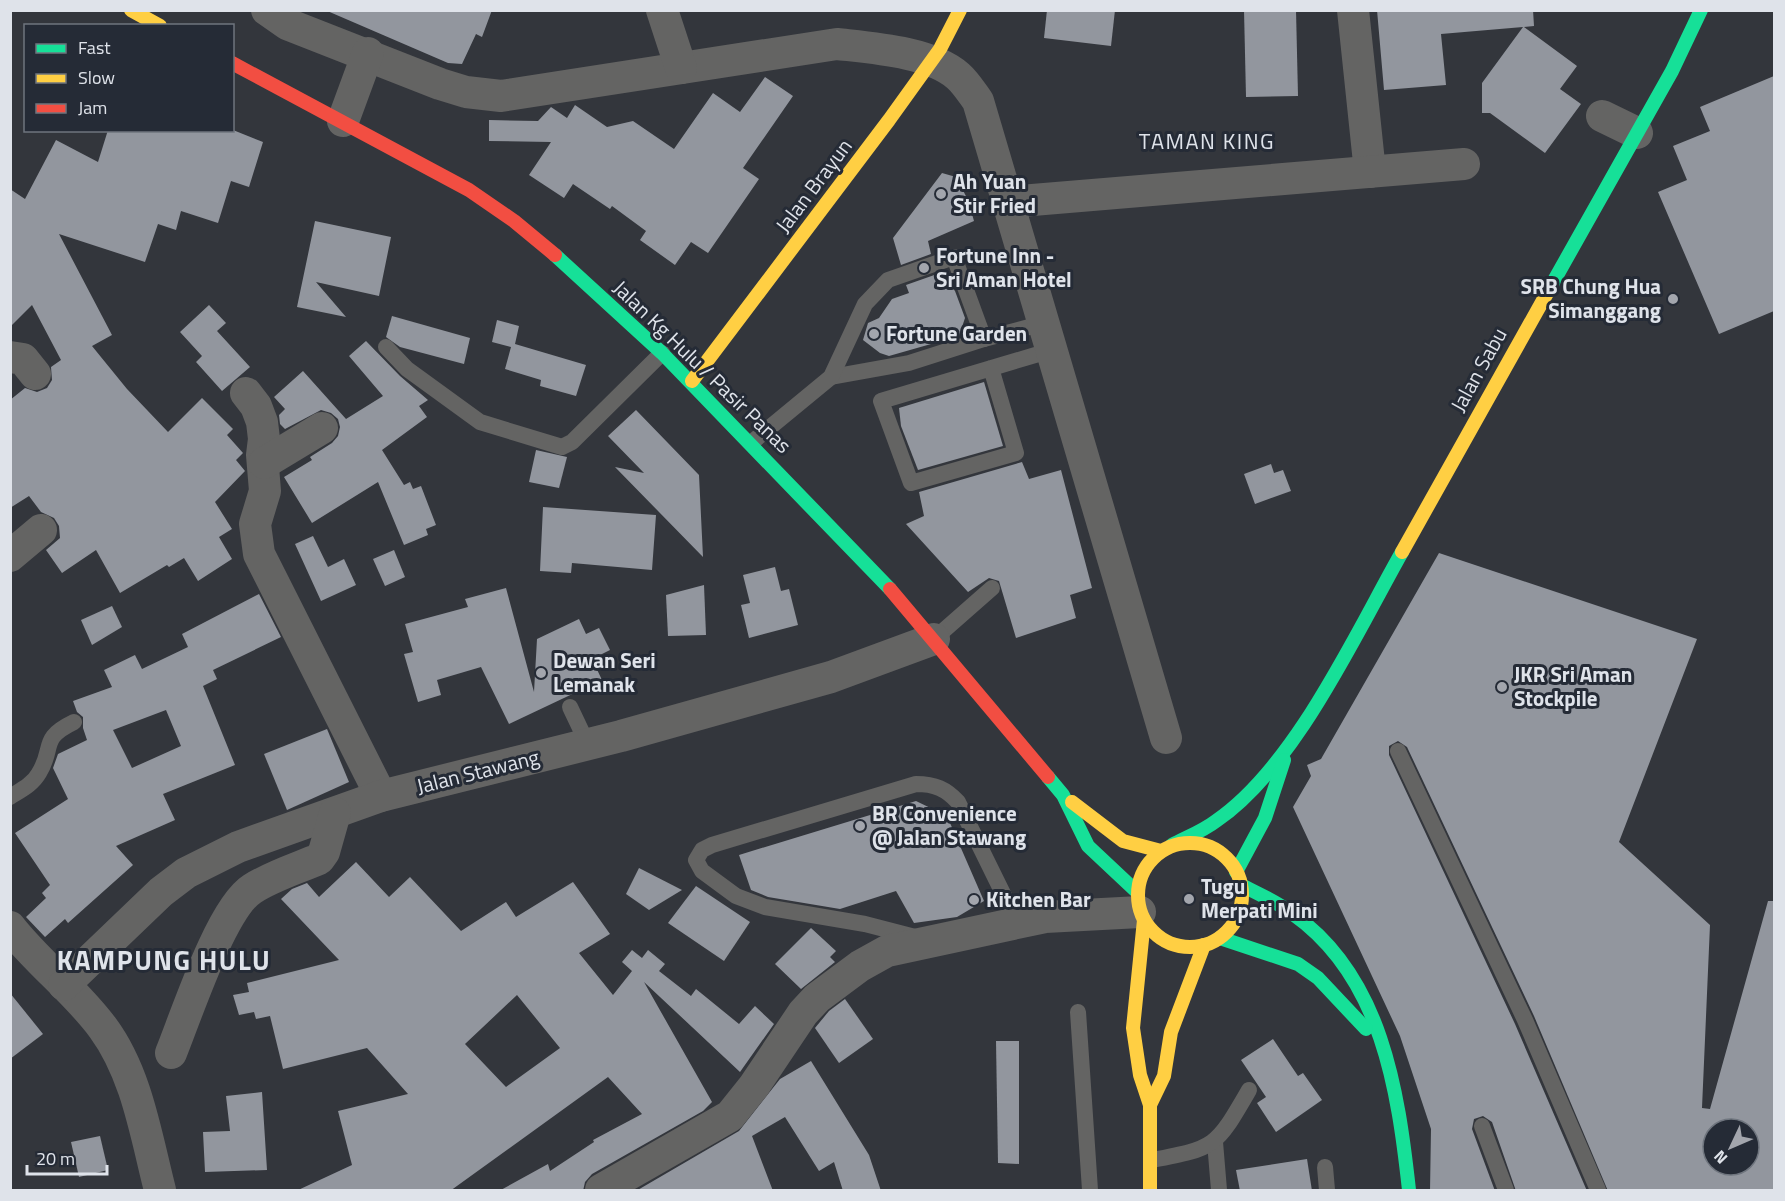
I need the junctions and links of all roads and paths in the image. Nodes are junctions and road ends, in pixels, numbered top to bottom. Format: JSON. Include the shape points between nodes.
{"nodes":[{"id":1,"x":131,"y":10,"type":"edge"},
{"id":2,"x":267,"y":10,"type":"edge"},
{"id":3,"x":662,"y":10,"type":"edge"},
{"id":4,"x":960,"y":10,"type":"edge"},
{"id":5,"x":1353,"y":10,"type":"edge"},
{"id":6,"x":1701,"y":10,"type":"edge"},
{"id":7,"x":156,"y":24,"type":"edge"},
{"id":8,"x":368,"y":53,"type":"junction"},
{"id":9,"x":931,"y":62,"type":"junction"},
{"id":10,"x":234,"y":64,"type":"edge"},
{"id":11,"x":681,"y":68,"type":"junction"},
{"id":12,"x":1602,"y":116,"type":"dead end"},
{"id":13,"x":343,"y":121,"type":"junction"},
{"id":14,"x":1637,"y":133,"type":"junction"},
{"id":15,"x":1464,"y":164,"type":"dead end"},
{"id":16,"x":1370,"y":172,"type":"junction"},
{"id":17,"x":1008,"y":202,"type":"junction"},
{"id":18,"x":1048,"y":337,"type":"junction"},
{"id":19,"x":984,"y":339,"type":"junction"},
{"id":20,"x":386,"y":347,"type":"dead end"},
{"id":21,"x":662,"y":353,"type":"junction"},
{"id":22,"x":991,"y":368,"type":"junction"},
{"id":23,"x":831,"y":377,"type":"junction"},
{"id":24,"x":692,"y":381,"type":"junction"},
{"id":25,"x":246,"y":393,"type":"dead end"},
{"id":26,"x":322,"y":428,"type":"dead end"},
{"id":27,"x":751,"y":443,"type":"junction"},
{"id":28,"x":264,"y":464,"type":"junction"},
{"id":29,"x":41,"y":530,"type":"dead end"},
{"id":30,"x":10,"y":556,"type":"edge"},
{"id":31,"x":992,"y":588,"type":"dead end"},
{"id":32,"x":934,"y":639,"type":"junction"},
{"id":33,"x":570,"y":707,"type":"dead end"},
{"id":34,"x":74,"y":722,"type":"dead end"},
{"id":35,"x":1166,"y":738,"type":"dead end"},
{"id":36,"x":588,"y":745,"type":"junction"},
{"id":37,"x":1288,"y":747,"type":"junction"},
{"id":38,"x":1398,"y":751,"type":"dead end"},
{"id":39,"x":1063,"y":795,"type":"junction"},
{"id":40,"x":381,"y":796,"type":"junction"},
{"id":41,"x":10,"y":797,"type":"edge"},
{"id":42,"x":335,"y":813,"type":"junction"},
{"id":43,"x":1167,"y":848,"type":"junction"},
{"id":44,"x":1239,"y":878,"type":"junction"},
{"id":45,"x":1140,"y":908,"type":"junction"},
{"id":46,"x":1017,"y":922,"type":"junction"},
{"id":47,"x":10,"y":927,"type":"edge"},
{"id":48,"x":1220,"y":938,"type":"junction"},
{"id":49,"x":927,"y":940,"type":"junction"},
{"id":50,"x":1204,"y":945,"type":"junction"},
{"id":51,"x":64,"y":985,"type":"junction"},
{"id":52,"x":1078,"y":1012,"type":"dead end"},
{"id":53,"x":171,"y":1053,"type":"dead end"},
{"id":54,"x":1390,"y":1065,"type":"junction"},
{"id":55,"x":1249,"y":1090,"type":"dead end"},
{"id":56,"x":1150,"y":1105,"type":"junction"},
{"id":57,"x":1482,"y":1126,"type":"dead end"},
{"id":58,"x":1215,"y":1142,"type":"junction"},
{"id":59,"x":1152,"y":1160,"type":"junction"},
{"id":60,"x":1325,"y":1167,"type":"dead end"},
{"id":61,"x":160,"y":1191,"type":"edge"},
{"id":62,"x":601,"y":1191,"type":"edge"},
{"id":63,"x":1090,"y":1191,"type":"edge"},
{"id":64,"x":1150,"y":1191,"type":"edge"},
{"id":65,"x":1219,"y":1191,"type":"edge"},
{"id":66,"x":1328,"y":1191,"type":"edge"},
{"id":67,"x":1409,"y":1191,"type":"edge"},
{"id":68,"x":1506,"y":1191,"type":"edge"},
{"id":69,"x":1598,"y":1191,"type":"edge"}],
"edges":[{"from":1,"to":7,"type":"main road"},
{"from":2,"to":8,"type":"street","via":[[287,24]]},
{"from":3,"to":11,"type":"street"},
{"from":4,"to":9,"type":"main road","name":"Jalan Brayun"},
{"from":5,"to":16,"type":"street"},
{"from":6,"to":14,"type":"main road","name":"Jalan Sabu"},
{"from":8,"to":11,"type":"street","via":[[466,92],[501,96]]},
{"from":8,"to":13,"type":"street"},
{"from":9,"to":11,"type":"street","via":[[837,44]]},
{"from":9,"to":17,"type":"street","via":[[957,74],[978,101]]},
{"from":9,"to":24,"type":"main road","name":"Jalan Brayun"},
{"from":10,"to":13,"type":"main road","name":"Jalan Kg Hulu / Pasir Panas"},
{"from":12,"to":14,"type":"street"},
{"from":13,"to":21,"type":"main road","name":"Jalan Kg Hulu / Pasir Panas","via":[[469,190],[514,222]]},
{"from":14,"to":37,"type":"main road","name":"Jalan Sabu"},
{"from":15,"to":16,"type":"street"},
{"from":16,"to":17,"type":"street"},
{"from":17,"to":18,"type":"street"},
{"from":18,"to":19,"type":"lane"},
{"from":18,"to":22,"type":"lane"},
{"from":18,"to":35,"type":"street"},
{"from":19,"to":23,"type":"lane","via":[[909,363]]},
{"from":19,"to":23,"type":"lane","via":[[954,257],[888,280],[866,304]]},
{"from":20,"to":21,"type":"lane","via":[[406,369],[480,422],[562,447],[572,442]]},
{"from":21,"to":24,"type":"main road","name":"Jalan Kg Hulu / Pasir Panas"},
{"from":22,"to":22,"type":"lane","via":[[881,401],[911,483],[1016,453]]},
{"from":23,"to":27,"type":"lane"},
{"from":24,"to":27,"type":"main road","name":"Jalan Kg Hulu / Pasir Panas"},
{"from":25,"to":28,"type":"street","via":[[262,422]]},
{"from":26,"to":28,"type":"street"},
{"from":27,"to":32,"type":"main road","name":"Jalan Kg Hulu / Pasir Panas"},
{"from":28,"to":40,"type":"street","via":[[265,491],[255,524],[259,554]]},
{"from":29,"to":30,"type":"street"},
{"from":31,"to":32,"type":"lane"},
{"from":32,"to":36,"type":"street","name":"Jalan Stawang","via":[[831,677]]},
{"from":32,"to":39,"type":"main road","name":"Jalan Kg Hulu / Pasir Panas"},
{"from":33,"to":36,"type":"lane"},
{"from":34,"to":41,"type":"lane","via":[[49,740],[34,781]]},
{"from":36,"to":40,"type":"street","name":"Jalan Stawang"},
{"from":37,"to":43,"type":"main road","via":[[1223,815]]},
{"from":37,"to":44,"type":"main road","via":[[1265,818]]},
{"from":38,"to":69,"type":"lane","via":[[1525,1020]]},
{"from":39,"to":43,"type":"main road","via":[[1094,823],[1129,846],[1147,851]]},
{"from":39,"to":45,"type":"main road","via":[[1088,846]]},
{"from":40,"to":42,"type":"street","name":"Jalan Stawang"},
{"from":42,"to":51,"type":"street","name":"Jalan Stawang","via":[[238,848],[186,873]]},
{"from":42,"to":53,"type":"street","via":[[319,859],[251,889],[236,904]]},
{"from":43,"to":44,"type":"main road","via":[[1202,844],[1222,854]]},
{"from":43,"to":45,"type":"main road","via":[[1149,862],[1141,876]]},
{"from":44,"to":48,"type":"main road","via":[[1242,900],[1238,914]]},
{"from":44,"to":54,"type":"main road","via":[[1298,918],[1344,966],[1380,1030]]},
{"from":45,"to":46,"type":"street"},
{"from":45,"to":50,"type":"main road","via":[[1155,934],[1170,944]]},
{"from":45,"to":56,"type":"main road","via":[[1133,1028],[1140,1075]]},
{"from":46,"to":49,"type":"street"},
{"from":46,"to":49,"type":"lane","via":[[958,802],[931,784],[916,784],[741,836],[698,854],[696,860],[702,871],[736,896],[765,907],[865,924]]},
{"from":47,"to":51,"type":"street"},
{"from":48,"to":50,"type":"main road"},
{"from":48,"to":54,"type":"main road","via":[[1298,964],[1318,978],[1368,1032]]},
{"from":49,"to":62,"type":"street","via":[[887,951],[817,998],[730,1116]]},
{"from":50,"to":56,"type":"main road","via":[[1171,1032],[1164,1076]]},
{"from":51,"to":61,"type":"street","via":[[102,1027],[118,1052],[131,1084]]},
{"from":52,"to":63,"type":"lane"},
{"from":54,"to":67,"type":"main road","via":[[1401,1109]]},
{"from":55,"to":58,"type":"lane"},
{"from":56,"to":59,"type":"main road"},
{"from":57,"to":68,"type":"lane"},
{"from":58,"to":59,"type":"lane","via":[[1201,1151]]},
{"from":58,"to":65,"type":"lane"},
{"from":59,"to":64,"type":"main road"},
{"from":60,"to":66,"type":"lane"}]}
